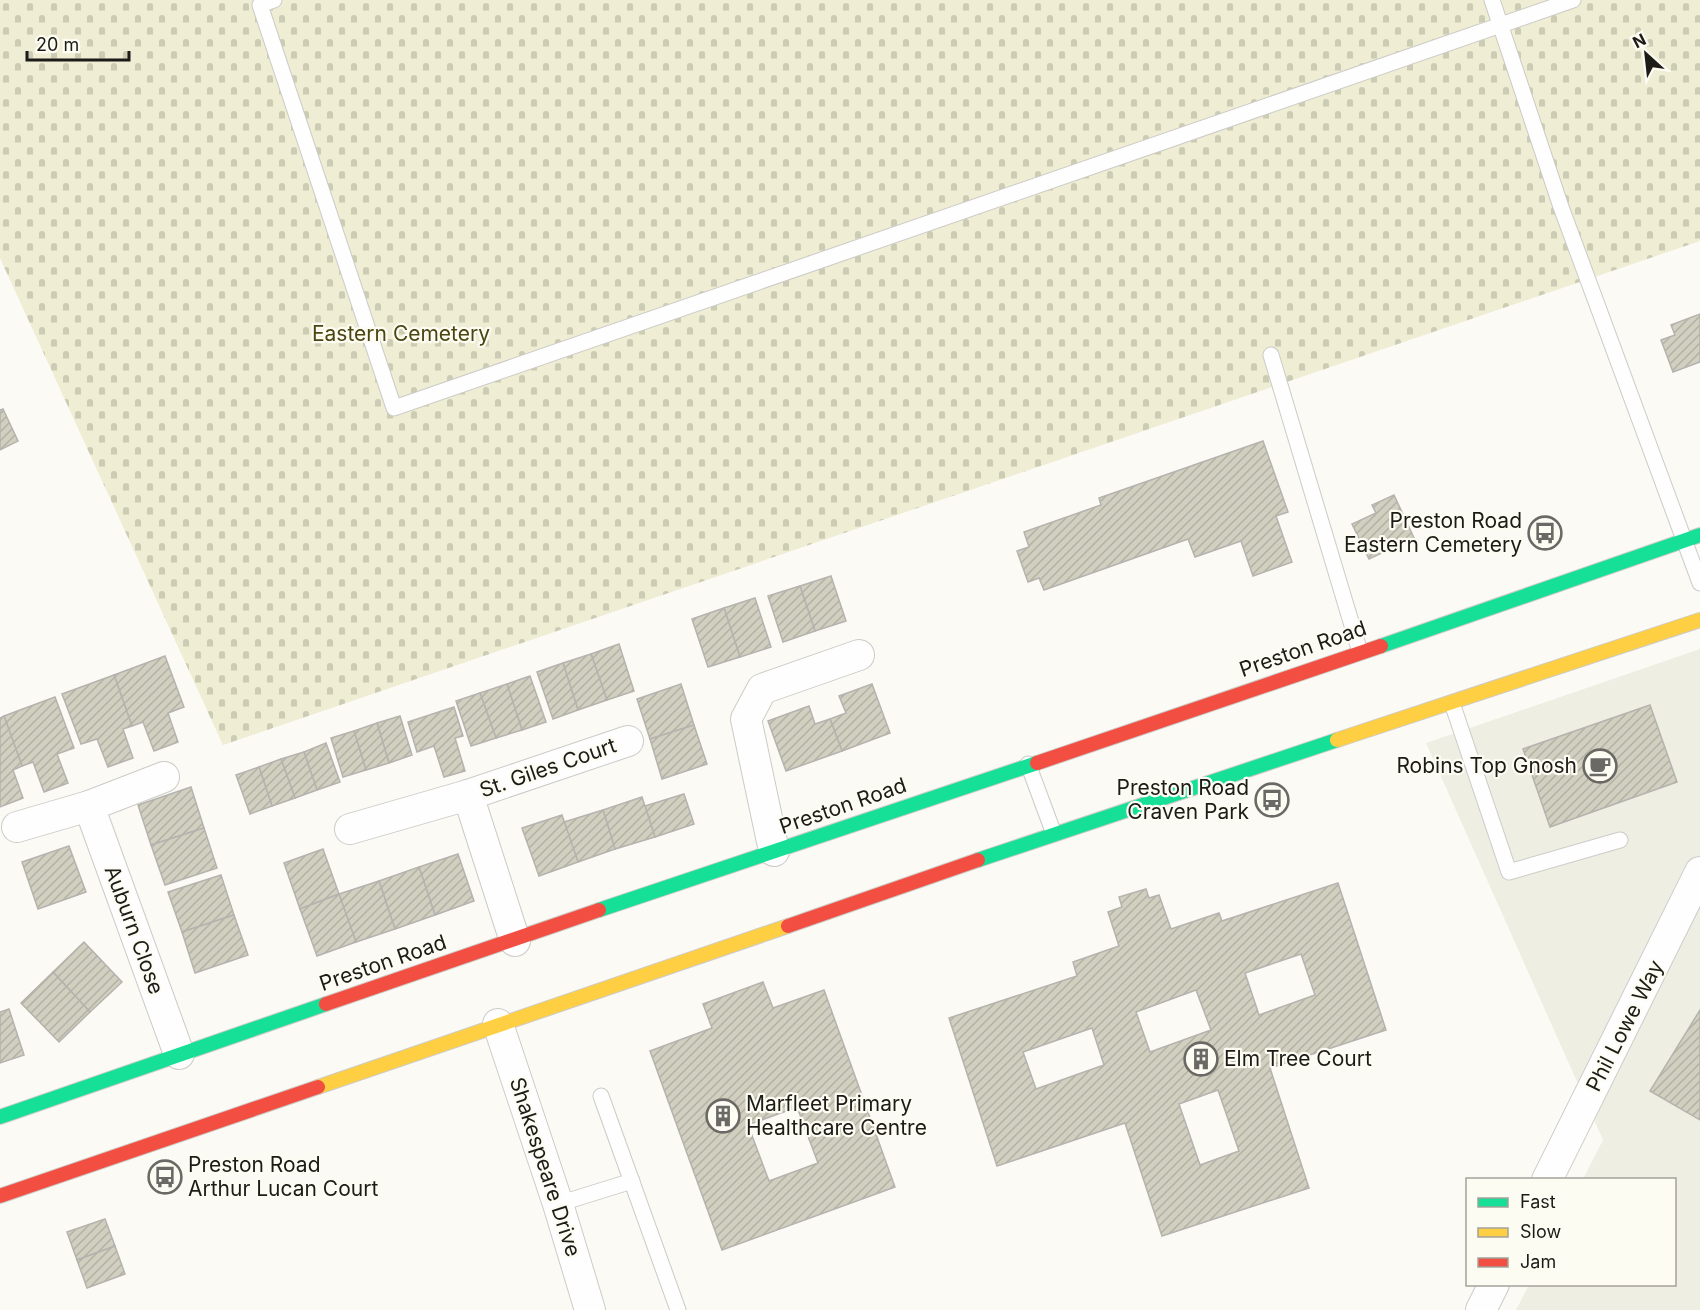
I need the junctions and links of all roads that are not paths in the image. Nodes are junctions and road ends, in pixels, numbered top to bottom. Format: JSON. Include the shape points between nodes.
{"nodes":[{"id":1,"x":273,"y":0,"type":"edge"},
{"id":2,"x":1492,"y":0,"type":"edge"},
{"id":3,"x":1573,"y":0,"type":"edge"},
{"id":4,"x":1501,"y":25,"type":"junction"},
{"id":5,"x":1271,"y":355,"type":"dead end"},
{"id":6,"x":1693,"y":538,"type":"edge"},
{"id":7,"x":1700,"y":584,"type":"edge"},
{"id":8,"x":1700,"y":620,"type":"edge"},
{"id":9,"x":1360,"y":652,"type":"junction"},
{"id":10,"x":859,"y":655,"type":"dead end"},
{"id":11,"x":1452,"y":703,"type":"junction"},
{"id":12,"x":628,"y":741,"type":"dead end"},
{"id":13,"x":1028,"y":764,"type":"junction"},
{"id":14,"x":164,"y":777,"type":"dead end"},
{"id":15,"x":468,"y":795,"type":"junction"},
{"id":16,"x":89,"y":806,"type":"junction"},
{"id":17,"x":17,"y":827,"type":"dead end"},
{"id":18,"x":350,"y":829,"type":"dead end"},
{"id":19,"x":1054,"y":834,"type":"junction"},
{"id":20,"x":1620,"y":840,"type":"dead end"},
{"id":21,"x":774,"y":852,"type":"junction"},
{"id":22,"x":1700,"y":872,"type":"edge"},
{"id":23,"x":515,"y":940,"type":"junction"},
{"id":24,"x":498,"y":1024,"type":"junction"},
{"id":25,"x":179,"y":1054,"type":"junction"},
{"id":26,"x":601,"y":1096,"type":"dead end"},
{"id":27,"x":0,"y":1117,"type":"edge"},
{"id":28,"x":1547,"y":1178,"type":"edge"},
{"id":29,"x":632,"y":1181,"type":"junction"},
{"id":30,"x":0,"y":1196,"type":"edge"},
{"id":31,"x":558,"y":1204,"type":"junction"},
{"id":32,"x":1493,"y":1286,"type":"edge"},
{"id":33,"x":590,"y":1310,"type":"edge"},
{"id":34,"x":678,"y":1310,"type":"edge"},
{"id":35,"x":1481,"y":1310,"type":"edge"}],
"edges":[{"from":1,"to":4,"type":"lane","via":[[260,5],[394,408]]},
{"from":2,"to":4,"type":"lane"},
{"from":3,"to":4,"type":"lane"},
{"from":4,"to":6,"type":"lane","via":[[1562,207]]},
{"from":5,"to":9,"type":"lane"},
{"from":6,"to":7,"type":"lane"},
{"from":6,"to":9,"type":"street","name":"Preston Road"},
{"from":8,"to":11,"type":"street"},
{"from":9,"to":13,"type":"street","name":"Preston Road"},
{"from":10,"to":21,"type":"street","via":[[762,689],[746,719]]},
{"from":11,"to":19,"type":"street"},
{"from":11,"to":20,"type":"lane","via":[[1509,872]]},
{"from":12,"to":15,"type":"street","name":"St. Giles Court"},
{"from":13,"to":19,"type":"lane"},
{"from":13,"to":21,"type":"street","name":"Preston Road"},
{"from":14,"to":16,"type":"street"},
{"from":15,"to":18,"type":"street","name":"St. Giles Court"},
{"from":15,"to":23,"type":"street","name":"St. Giles Court"},
{"from":16,"to":17,"type":"street"},
{"from":16,"to":25,"type":"street","name":"Auburn Close"},
{"from":19,"to":24,"type":"street"},
{"from":21,"to":23,"type":"street","name":"Preston Road"},
{"from":22,"to":28,"type":"street","name":"Phil Lowe Way"},
{"from":23,"to":25,"type":"street","name":"Preston Road"},
{"from":24,"to":30,"type":"street"},
{"from":24,"to":31,"type":"street","name":"Shakespeare Drive"},
{"from":25,"to":27,"type":"street","name":"Preston Road"},
{"from":26,"to":29,"type":"lane"},
{"from":29,"to":31,"type":"lane"},
{"from":29,"to":34,"type":"lane"},
{"from":31,"to":33,"type":"street","name":"Shakespeare Drive"},
{"from":32,"to":35,"type":"street"}]}
